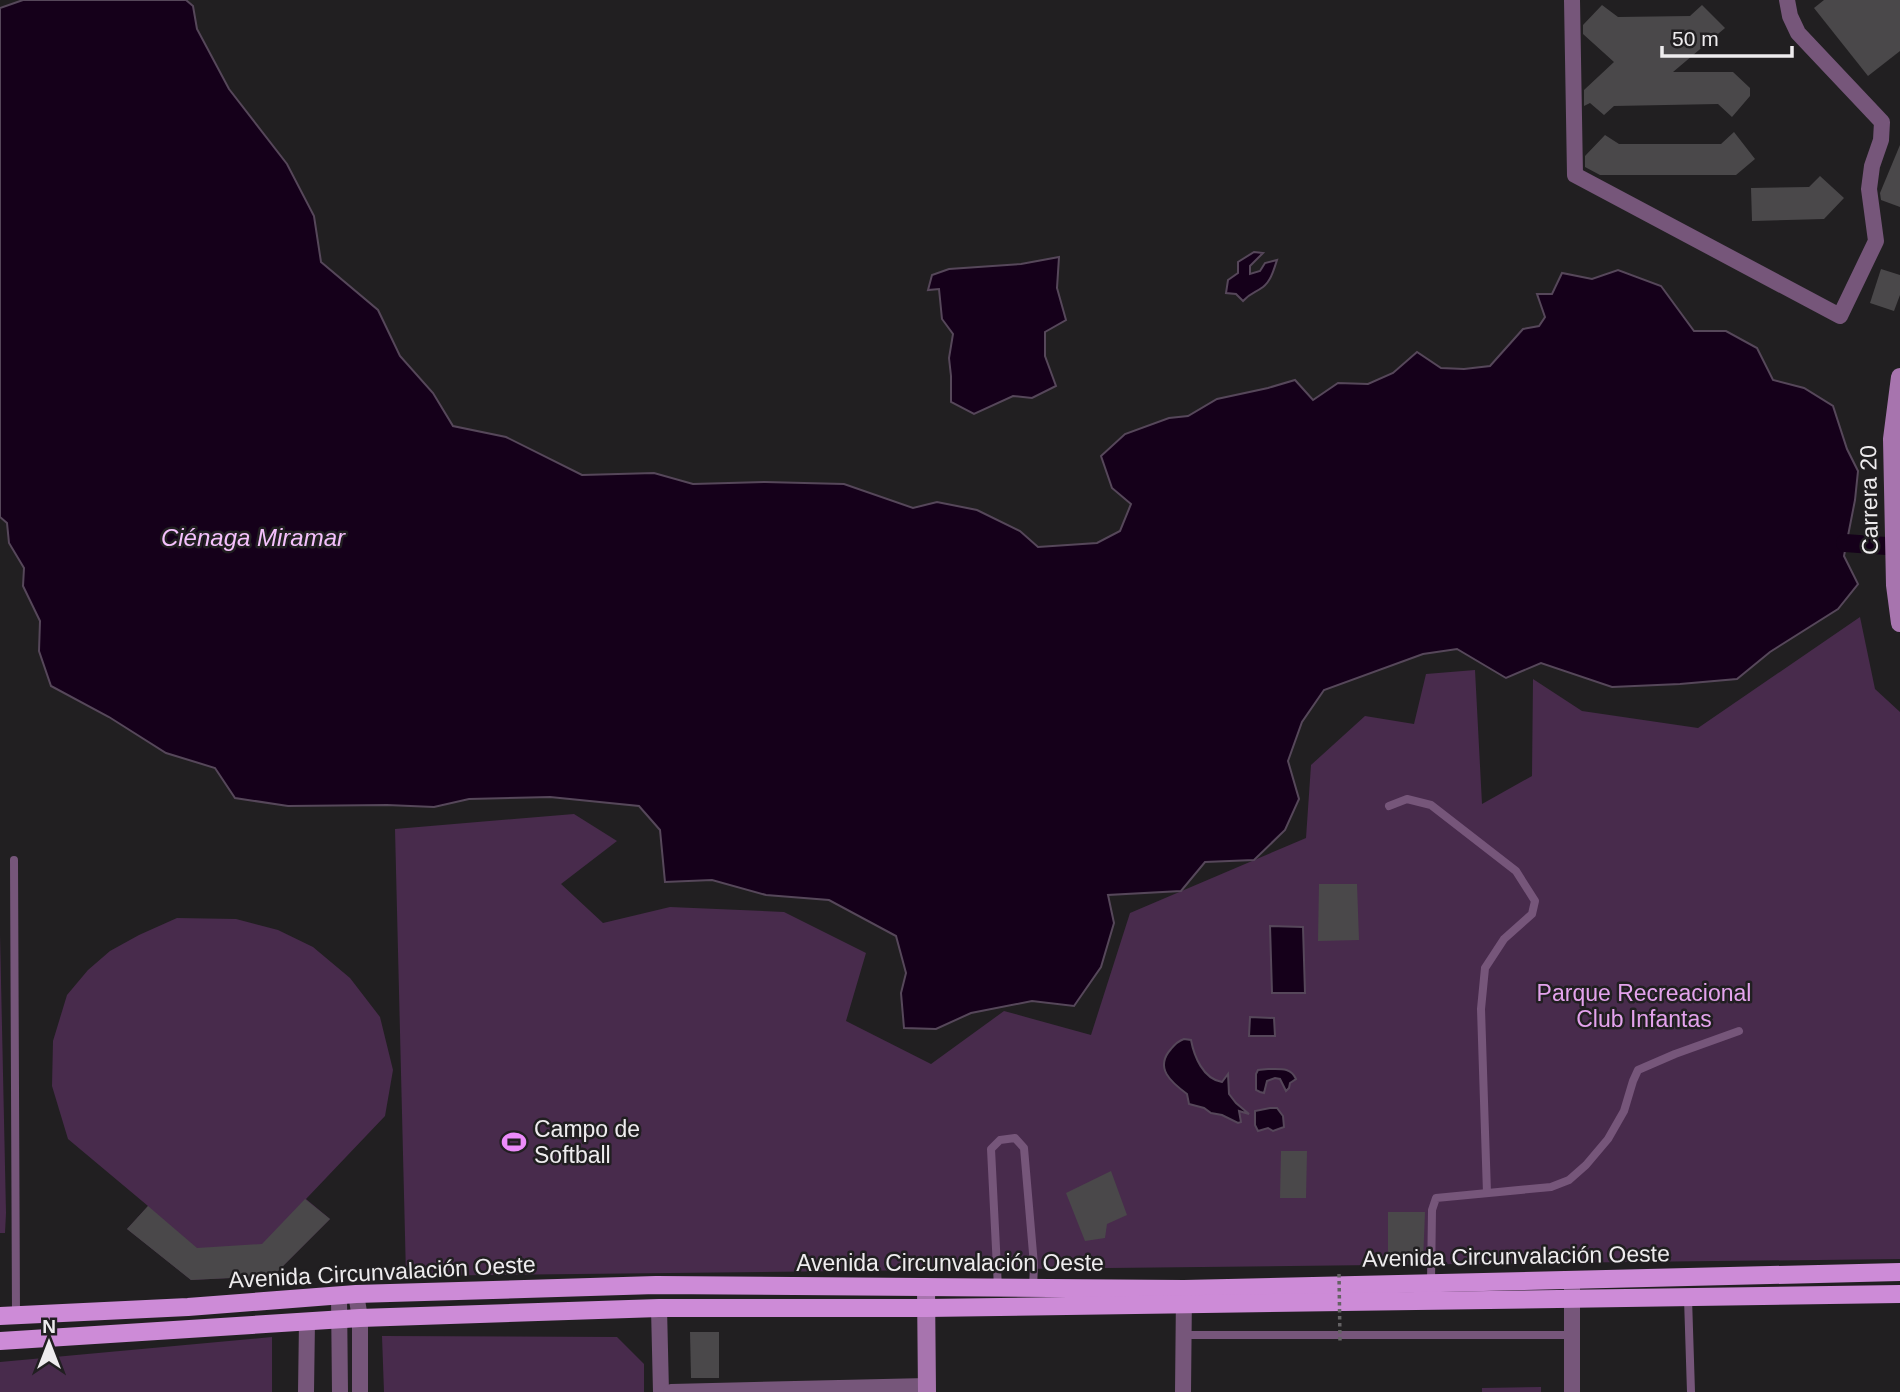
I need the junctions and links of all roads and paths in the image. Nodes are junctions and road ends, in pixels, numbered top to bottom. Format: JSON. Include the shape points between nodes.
{"nodes":[{"id":1,"x":1572,"y":0,"type":"edge"},
{"id":2,"x":1787,"y":0,"type":"edge"},
{"id":3,"x":1900,"y":377,"type":"edge"},
{"id":4,"x":1900,"y":623,"type":"edge"},
{"id":5,"x":1389,"y":806,"type":"dead end"},
{"id":6,"x":14,"y":860,"type":"dead end"},
{"id":7,"x":1739,"y":1031,"type":"dead end"},
{"id":8,"x":1487,"y":1193,"type":"junction"},
{"id":9,"x":1900,"y":1272,"type":"edge"},
{"id":10,"x":1339,"y":1273,"type":"dead end"},
{"id":11,"x":1572,"y":1280,"type":"junction"},
{"id":12,"x":1431,"y":1282,"type":"junction"},
{"id":13,"x":926,"y":1287,"type":"junction"},
{"id":14,"x":998,"y":1288,"type":"junction"},
{"id":15,"x":1033,"y":1288,"type":"junction"},
{"id":16,"x":1900,"y":1294,"type":"edge"},
{"id":17,"x":347,"y":1295,"type":"junction"},
{"id":18,"x":1184,"y":1297,"type":"junction"},
{"id":19,"x":1688,"y":1298,"type":"junction"},
{"id":20,"x":1572,"y":1299,"type":"junction"},
{"id":21,"x":659,"y":1308,"type":"junction"},
{"id":22,"x":927,"y":1308,"type":"junction"},
{"id":23,"x":8,"y":1316,"type":"edge"},
{"id":24,"x":359,"y":1318,"type":"junction"},
{"id":25,"x":339,"y":1320,"type":"junction"},
{"id":26,"x":307,"y":1321,"type":"junction"},
{"id":27,"x":1184,"y":1335,"type":"junction"},
{"id":28,"x":1572,"y":1335,"type":"junction"},
{"id":29,"x":0,"y":1340,"type":"edge"},
{"id":30,"x":1340,"y":1341,"type":"dead end"},
{"id":31,"x":927,"y":1389,"type":"edge"},
{"id":32,"x":306,"y":1392,"type":"edge"},
{"id":33,"x":340,"y":1392,"type":"edge"},
{"id":34,"x":360,"y":1392,"type":"edge"},
{"id":35,"x":661,"y":1392,"type":"edge"},
{"id":36,"x":671,"y":1392,"type":"edge"},
{"id":37,"x":1184,"y":1392,"type":"edge"},
{"id":38,"x":1572,"y":1392,"type":"edge"},
{"id":39,"x":1691,"y":1392,"type":"edge"}],
"edges":[{"from":1,"to":2,"type":"street","via":[[1576,175],[1840,316],[1876,241],[1869,188],[1882,122],[1798,33]]},
{"from":3,"to":4,"type":"street","name":"Carrera 20","via":[[1892,439]]},
{"from":5,"to":8,"type":"lane","via":[[1407,799],[1431,805],[1516,871],[1535,901],[1532,914],[1504,939],[1485,968],[1481,1009]]},
{"from":6,"to":23,"type":"lane"},
{"from":7,"to":8,"type":"lane","via":[[1639,1070],[1608,1139],[1569,1180],[1550,1187]]},
{"from":8,"to":12,"type":"lane","via":[[1436,1198]]},
{"from":9,"to":11,"type":"main road","name":"Avenida Circunvalación Oeste"},
{"from":10,"to":30,"type":"path","bridge":true},
{"from":11,"to":12,"type":"main road","name":"Avenida Circunvalación Oeste"},
{"from":11,"to":20,"type":"street"},
{"from":12,"to":18,"type":"main road","name":"Avenida Circunvalación Oeste"},
{"from":13,"to":14,"type":"main road","name":"Avenida Circunvalación Oeste"},
{"from":13,"to":17,"type":"main road","name":"Avenida Circunvalación Oeste","via":[[656,1285]]},
{"from":13,"to":22,"type":"street"},
{"from":14,"to":15,"type":"main road","name":"Avenida Circunvalación Oeste"},
{"from":14,"to":15,"type":"lane","via":[[991,1149],[1000,1140],[1015,1138],[1024,1148]]},
{"from":15,"to":18,"type":"main road","name":"Avenida Circunvalación Oeste"},
{"from":16,"to":19,"type":"main road","name":"Avenida Circunvalación Oeste"},
{"from":17,"to":23,"type":"main road","name":"Avenida Circunvalación Oeste"},
{"from":17,"to":24,"type":"street"},
{"from":17,"to":25,"type":"street"},
{"from":18,"to":20,"type":"main road","name":"Avenida Circunvalación Oeste"},
{"from":18,"to":22,"type":"main road","name":"Avenida Circunvalación Oeste"},
{"from":18,"to":27,"type":"street"},
{"from":19,"to":20,"type":"main road","name":"Avenida Circunvalación Oeste"},
{"from":19,"to":39,"type":"lane"},
{"from":20,"to":28,"type":"street"},
{"from":21,"to":22,"type":"main road","name":"Avenida Circunvalación Oeste"},
{"from":21,"to":24,"type":"main road","name":"Avenida Circunvalación Oeste"},
{"from":21,"to":35,"type":"street"},
{"from":22,"to":31,"type":"street"},
{"from":24,"to":25,"type":"main road","name":"Avenida Circunvalación Oeste"},
{"from":24,"to":34,"type":"street"},
{"from":25,"to":26,"type":"main road","name":"Avenida Circunvalación Oeste"},
{"from":25,"to":33,"type":"street"},
{"from":26,"to":29,"type":"main road","name":"Avenida Circunvalación Oeste"},
{"from":26,"to":32,"type":"street"},
{"from":27,"to":28,"type":"lane"},
{"from":27,"to":37,"type":"street"},
{"from":28,"to":38,"type":"street"},
{"from":31,"to":36,"type":"street"}]}
